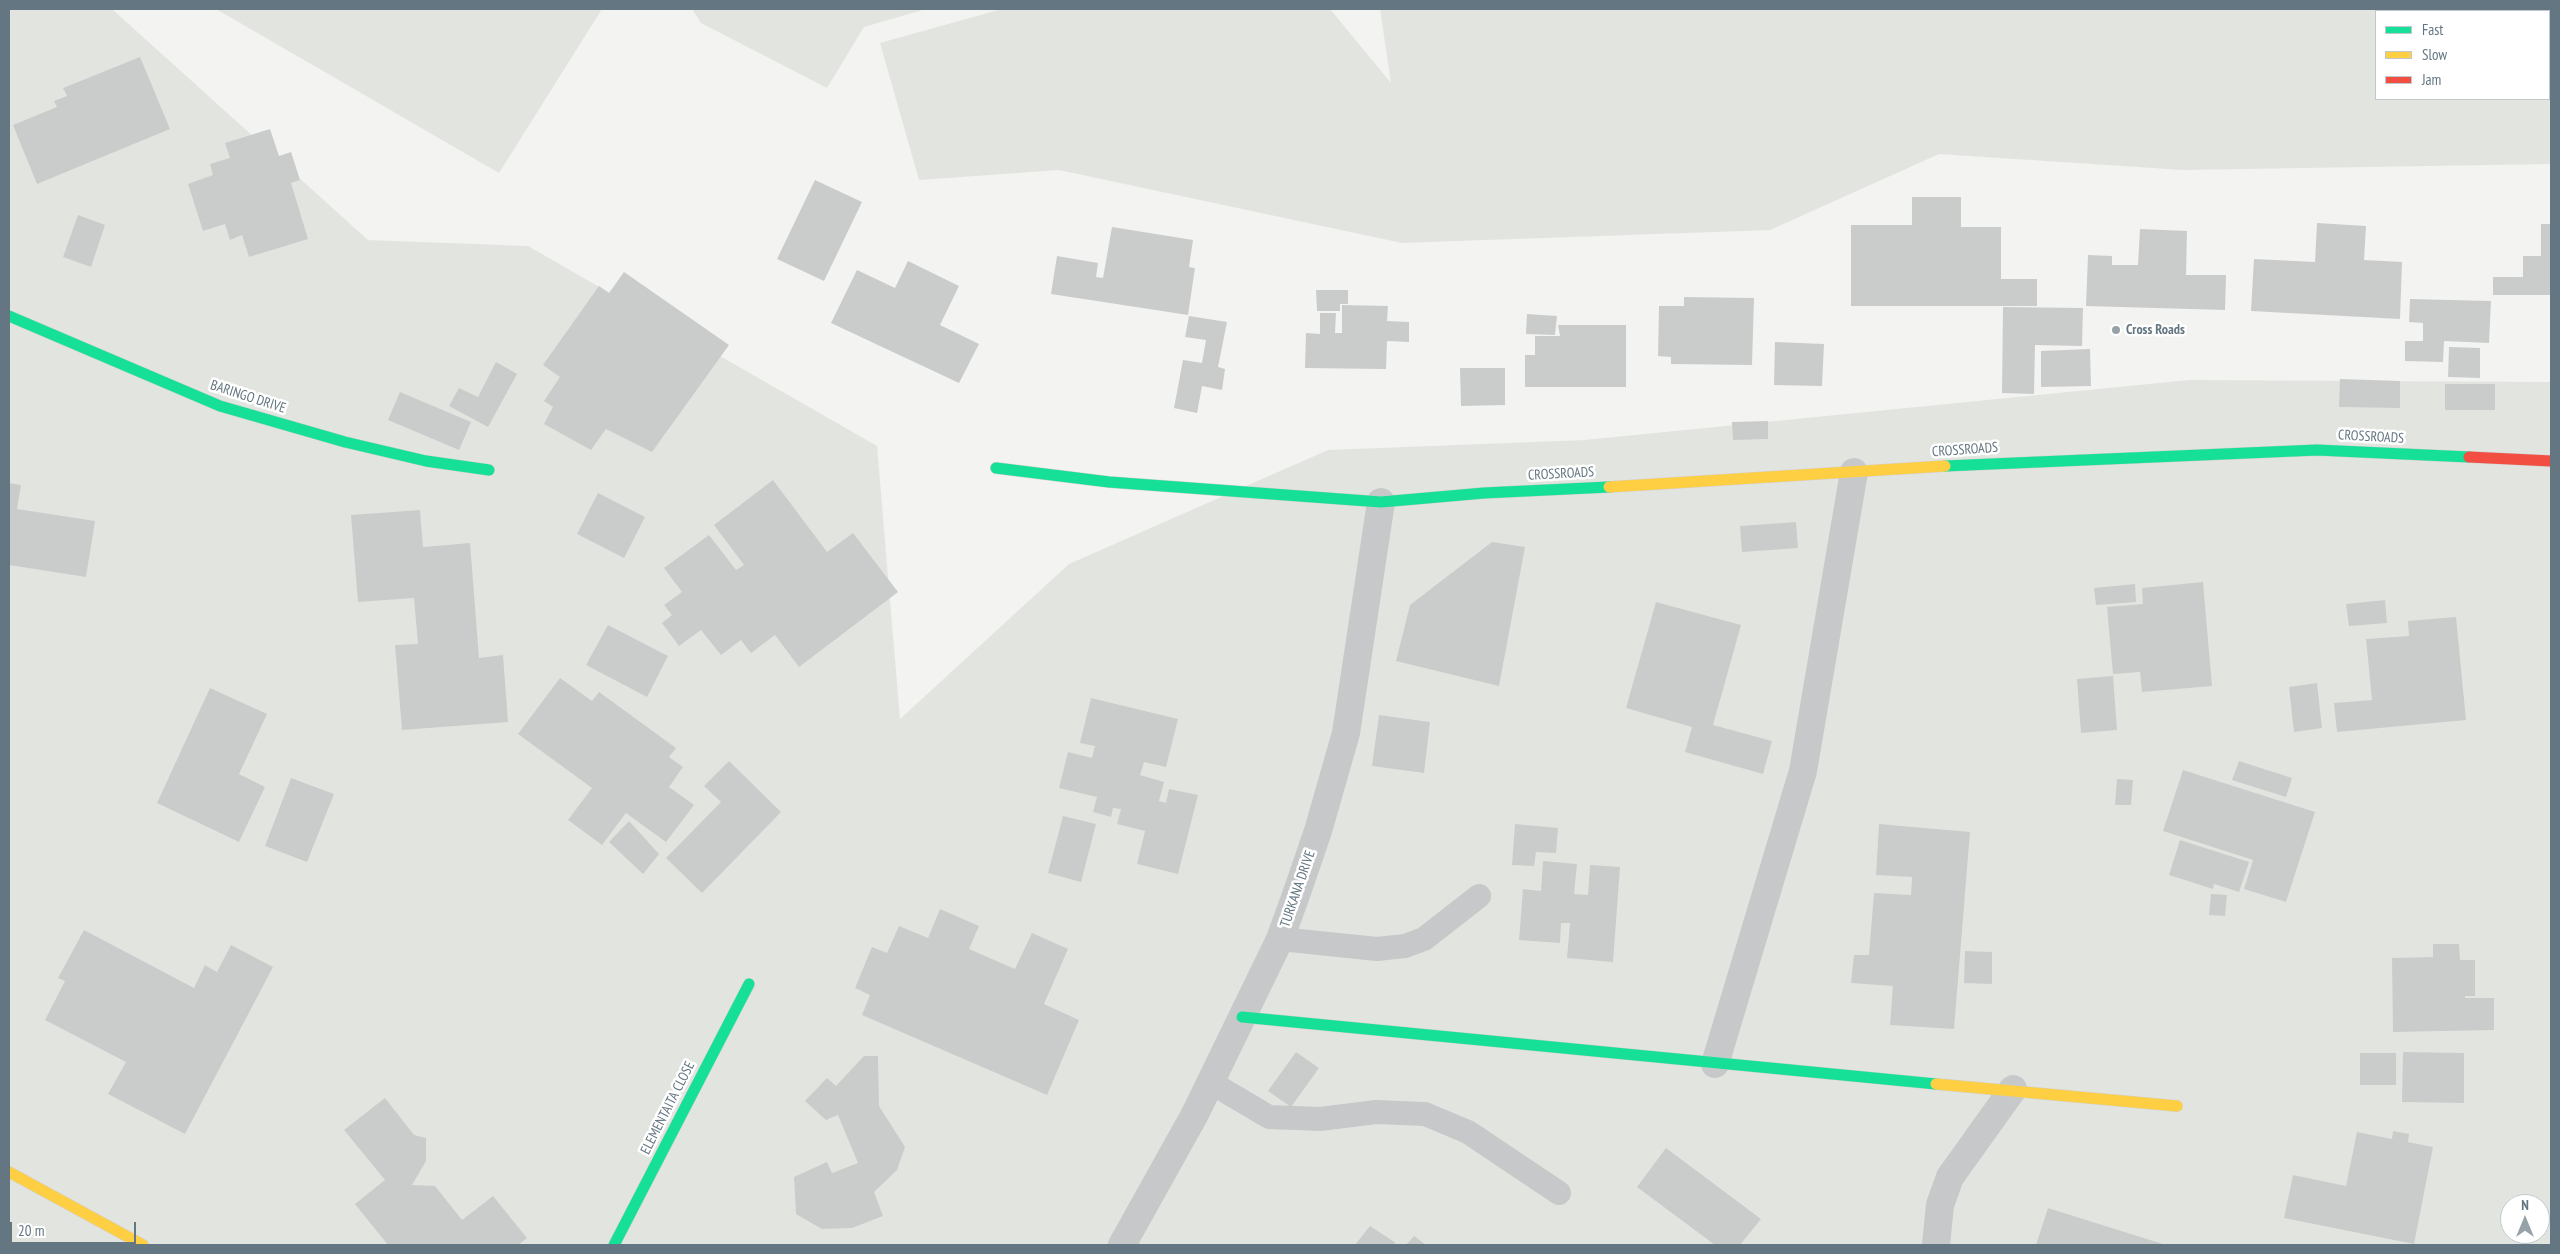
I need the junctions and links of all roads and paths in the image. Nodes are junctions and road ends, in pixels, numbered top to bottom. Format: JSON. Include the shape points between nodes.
{"nodes":[{"id":1,"x":9,"y":316,"type":"edge"},
{"id":2,"x":2551,"y":461,"type":"edge"},
{"id":3,"x":996,"y":468,"type":"dead end"},
{"id":4,"x":490,"y":470,"type":"dead end"},
{"id":5,"x":1854,"y":472,"type":"junction"},
{"id":6,"x":1381,"y":502,"type":"junction"},
{"id":7,"x":1479,"y":896,"type":"dead end"},
{"id":8,"x":1280,"y":939,"type":"junction"},
{"id":9,"x":749,"y":984,"type":"dead end"},
{"id":10,"x":1242,"y":1017,"type":"junction"},
{"id":11,"x":1715,"y":1064,"type":"junction"},
{"id":12,"x":1210,"y":1082,"type":"junction"},
{"id":13,"x":2013,"y":1090,"type":"junction"},
{"id":14,"x":2177,"y":1106,"type":"dead end"},
{"id":15,"x":9,"y":1172,"type":"edge"},
{"id":16,"x":1559,"y":1193,"type":"dead end"},
{"id":17,"x":143,"y":1245,"type":"edge"},
{"id":18,"x":614,"y":1245,"type":"edge"},
{"id":19,"x":1122,"y":1245,"type":"edge"},
{"id":20,"x":1936,"y":1245,"type":"edge"}],
"edges":[{"from":1,"to":4,"type":"street","name":"BARINGO DRIVE","via":[[220,406],[426,461]]},
{"from":2,"to":5,"type":"street","name":"CROSSROADS","via":[[2317,450]]},
{"from":3,"to":6,"type":"street","name":"CROSSROADS","via":[[1109,482]]},
{"from":5,"to":6,"type":"street","name":"CROSSROADS"},
{"from":5,"to":11,"type":"street","via":[[1803,771]]},
{"from":6,"to":8,"type":"street","name":"TURKANA DRIVE","via":[[1346,733],[1318,831]]},
{"from":7,"to":8,"type":"lane","via":[[1424,939],[1405,946],[1377,949]]},
{"from":8,"to":10,"type":"street","name":"TURKANA DRIVE"},
{"from":9,"to":18,"type":"street","name":"ELEMENTAITA CLOSE"},
{"from":10,"to":11,"type":"street"},
{"from":10,"to":12,"type":"street","name":"TURKANA DRIVE"},
{"from":11,"to":13,"type":"street"},
{"from":12,"to":16,"type":"lane","via":[[1269,1117],[1320,1120],[1376,1112],[1425,1114],[1468,1132]]},
{"from":12,"to":19,"type":"street","name":"TURKANA DRIVE"},
{"from":13,"to":14,"type":"street"},
{"from":13,"to":20,"type":"street","via":[[1950,1177],[1940,1205]]},
{"from":15,"to":17,"type":"street"}]}
